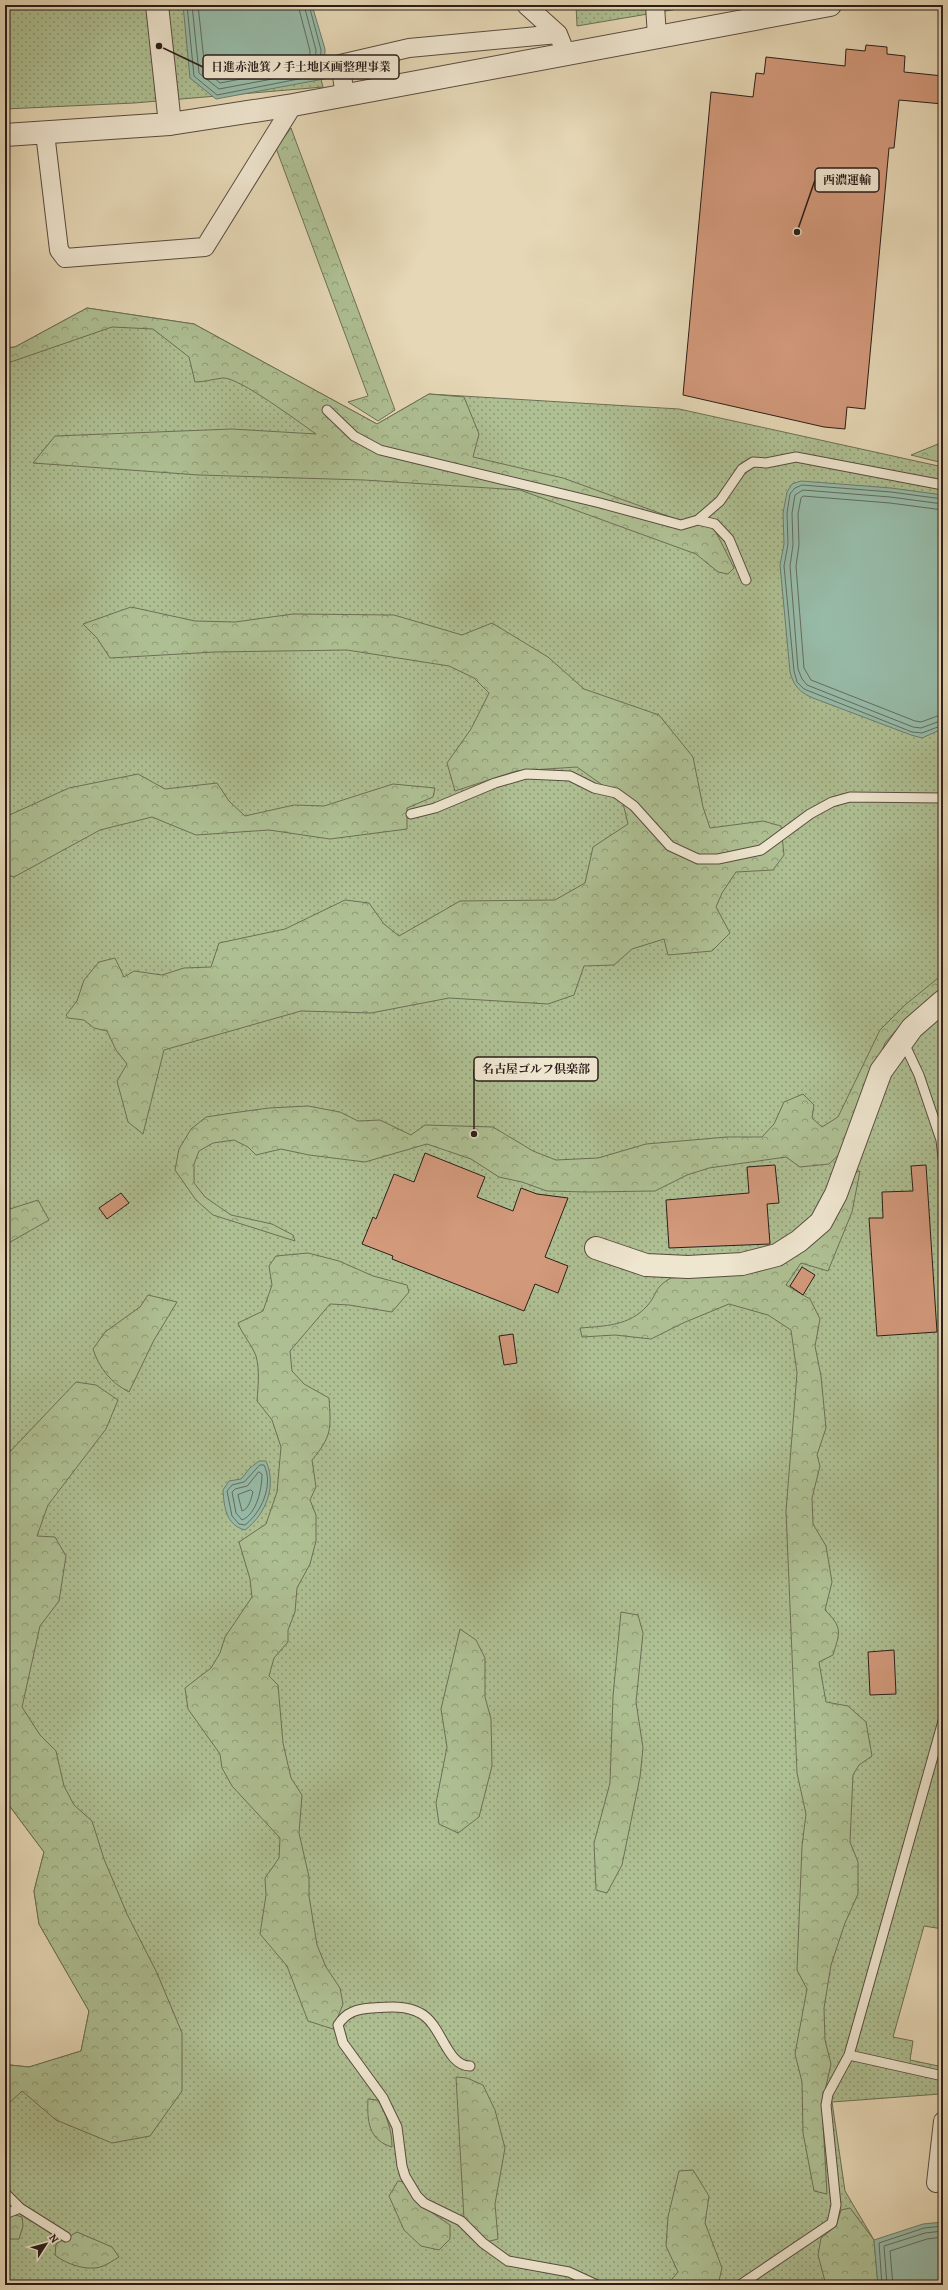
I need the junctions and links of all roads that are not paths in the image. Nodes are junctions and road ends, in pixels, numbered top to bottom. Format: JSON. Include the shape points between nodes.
{"nodes":[{"id":1,"x":157,"y":5,"type":"edge"},
{"id":2,"x":526,"y":5,"type":"edge"},
{"id":3,"x":655,"y":5,"type":"edge"},
{"id":4,"x":830,"y":5,"type":"edge"},
{"id":5,"x":657,"y":37,"type":"junction"},
{"id":6,"x":562,"y":44,"type":"junction"},
{"id":7,"x":345,"y":95,"type":"junction"},
{"id":8,"x":293,"y":105,"type":"junction"},
{"id":9,"x":170,"y":124,"type":"junction"},
{"id":10,"x":45,"y":133,"type":"junction"},
{"id":11,"x":5,"y":135,"type":"edge"},
{"id":12,"x":327,"y":410,"type":"dead end"},
{"id":13,"x":943,"y":485,"type":"edge"},
{"id":14,"x":698,"y":520,"type":"junction"},
{"id":15,"x":746,"y":580,"type":"dead end"},
{"id":16,"x":943,"y":798,"type":"edge"},
{"id":17,"x":411,"y":814,"type":"dead end"},
{"id":18,"x":943,"y":1001,"type":"edge"},
{"id":19,"x":903,"y":1040,"type":"junction"},
{"id":20,"x":943,"y":1158,"type":"edge"},
{"id":21,"x":596,"y":1248,"type":"dead end"},
{"id":22,"x":943,"y":1721,"type":"edge"},
{"id":23,"x":849,"y":2055,"type":"junction"},
{"id":24,"x":470,"y":2066,"type":"dead end"},
{"id":25,"x":943,"y":2076,"type":"edge"},
{"id":26,"x":943,"y":2121,"type":"edge"},
{"id":27,"x":936,"y":2183,"type":"dead end"},
{"id":28,"x":5,"y":2193,"type":"edge"},
{"id":29,"x":20,"y":2208,"type":"junction"},
{"id":30,"x":5,"y":2214,"type":"edge"},
{"id":31,"x":66,"y":2237,"type":"dead end"},
{"id":32,"x":597,"y":2285,"type":"edge"},
{"id":33,"x":740,"y":2285,"type":"edge"}],
"edges":[{"from":1,"to":9,"type":"street"},
{"from":2,"to":6,"type":"street"},
{"from":3,"to":5,"type":"street"},
{"from":4,"to":5,"type":"street"},
{"from":5,"to":6,"type":"street"},
{"from":6,"to":7,"type":"street"},
{"from":6,"to":7,"type":"street","via":[[409,48],[340,64]]},
{"from":7,"to":8,"type":"street"},
{"from":8,"to":9,"type":"street"},
{"from":8,"to":10,"type":"street","via":[[205,247],[65,258],[59,250]]},
{"from":9,"to":10,"type":"street"},
{"from":10,"to":11,"type":"street"},
{"from":12,"to":14,"type":"lane","via":[[354,436],[380,450],[681,525]]},
{"from":13,"to":14,"type":"lane","via":[[796,457],[766,463],[753,462],[742,469],[720,501]]},
{"from":14,"to":15,"type":"lane","via":[[715,524],[729,540]]},
{"from":16,"to":17,"type":"lane","via":[[850,797],[832,802],[810,814],[761,850],[718,859],[698,859],[670,846],[634,806],[616,794],[594,788],[570,776],[520,776],[495,783],[453,802]]},
{"from":18,"to":19,"type":"street","via":[[912,1028]]},
{"from":19,"to":20,"type":"lane","via":[[919,1075],[940,1140]]},
{"from":19,"to":21,"type":"street","via":[[881,1071],[836,1194],[821,1222],[799,1241],[777,1255],[742,1264],[688,1268],[646,1265]]},
{"from":22,"to":23,"type":"lane"},
{"from":23,"to":25,"type":"lane"},
{"from":23,"to":33,"type":"lane","via":[[828,2094],[826,2105],[836,2205],[832,2222]]},
{"from":24,"to":32,"type":"lane","via":[[464,2066],[454,2059],[436,2026],[428,2018],[409,2009],[362,2009],[348,2014],[338,2025],[343,2043],[383,2098],[397,2127],[402,2166],[416,2196],[424,2203],[461,2221],[483,2243],[508,2261],[565,2271]]},
{"from":26,"to":27,"type":"street"},
{"from":28,"to":29,"type":"lane"},
{"from":29,"to":30,"type":"lane"},
{"from":29,"to":31,"type":"lane"}]}
